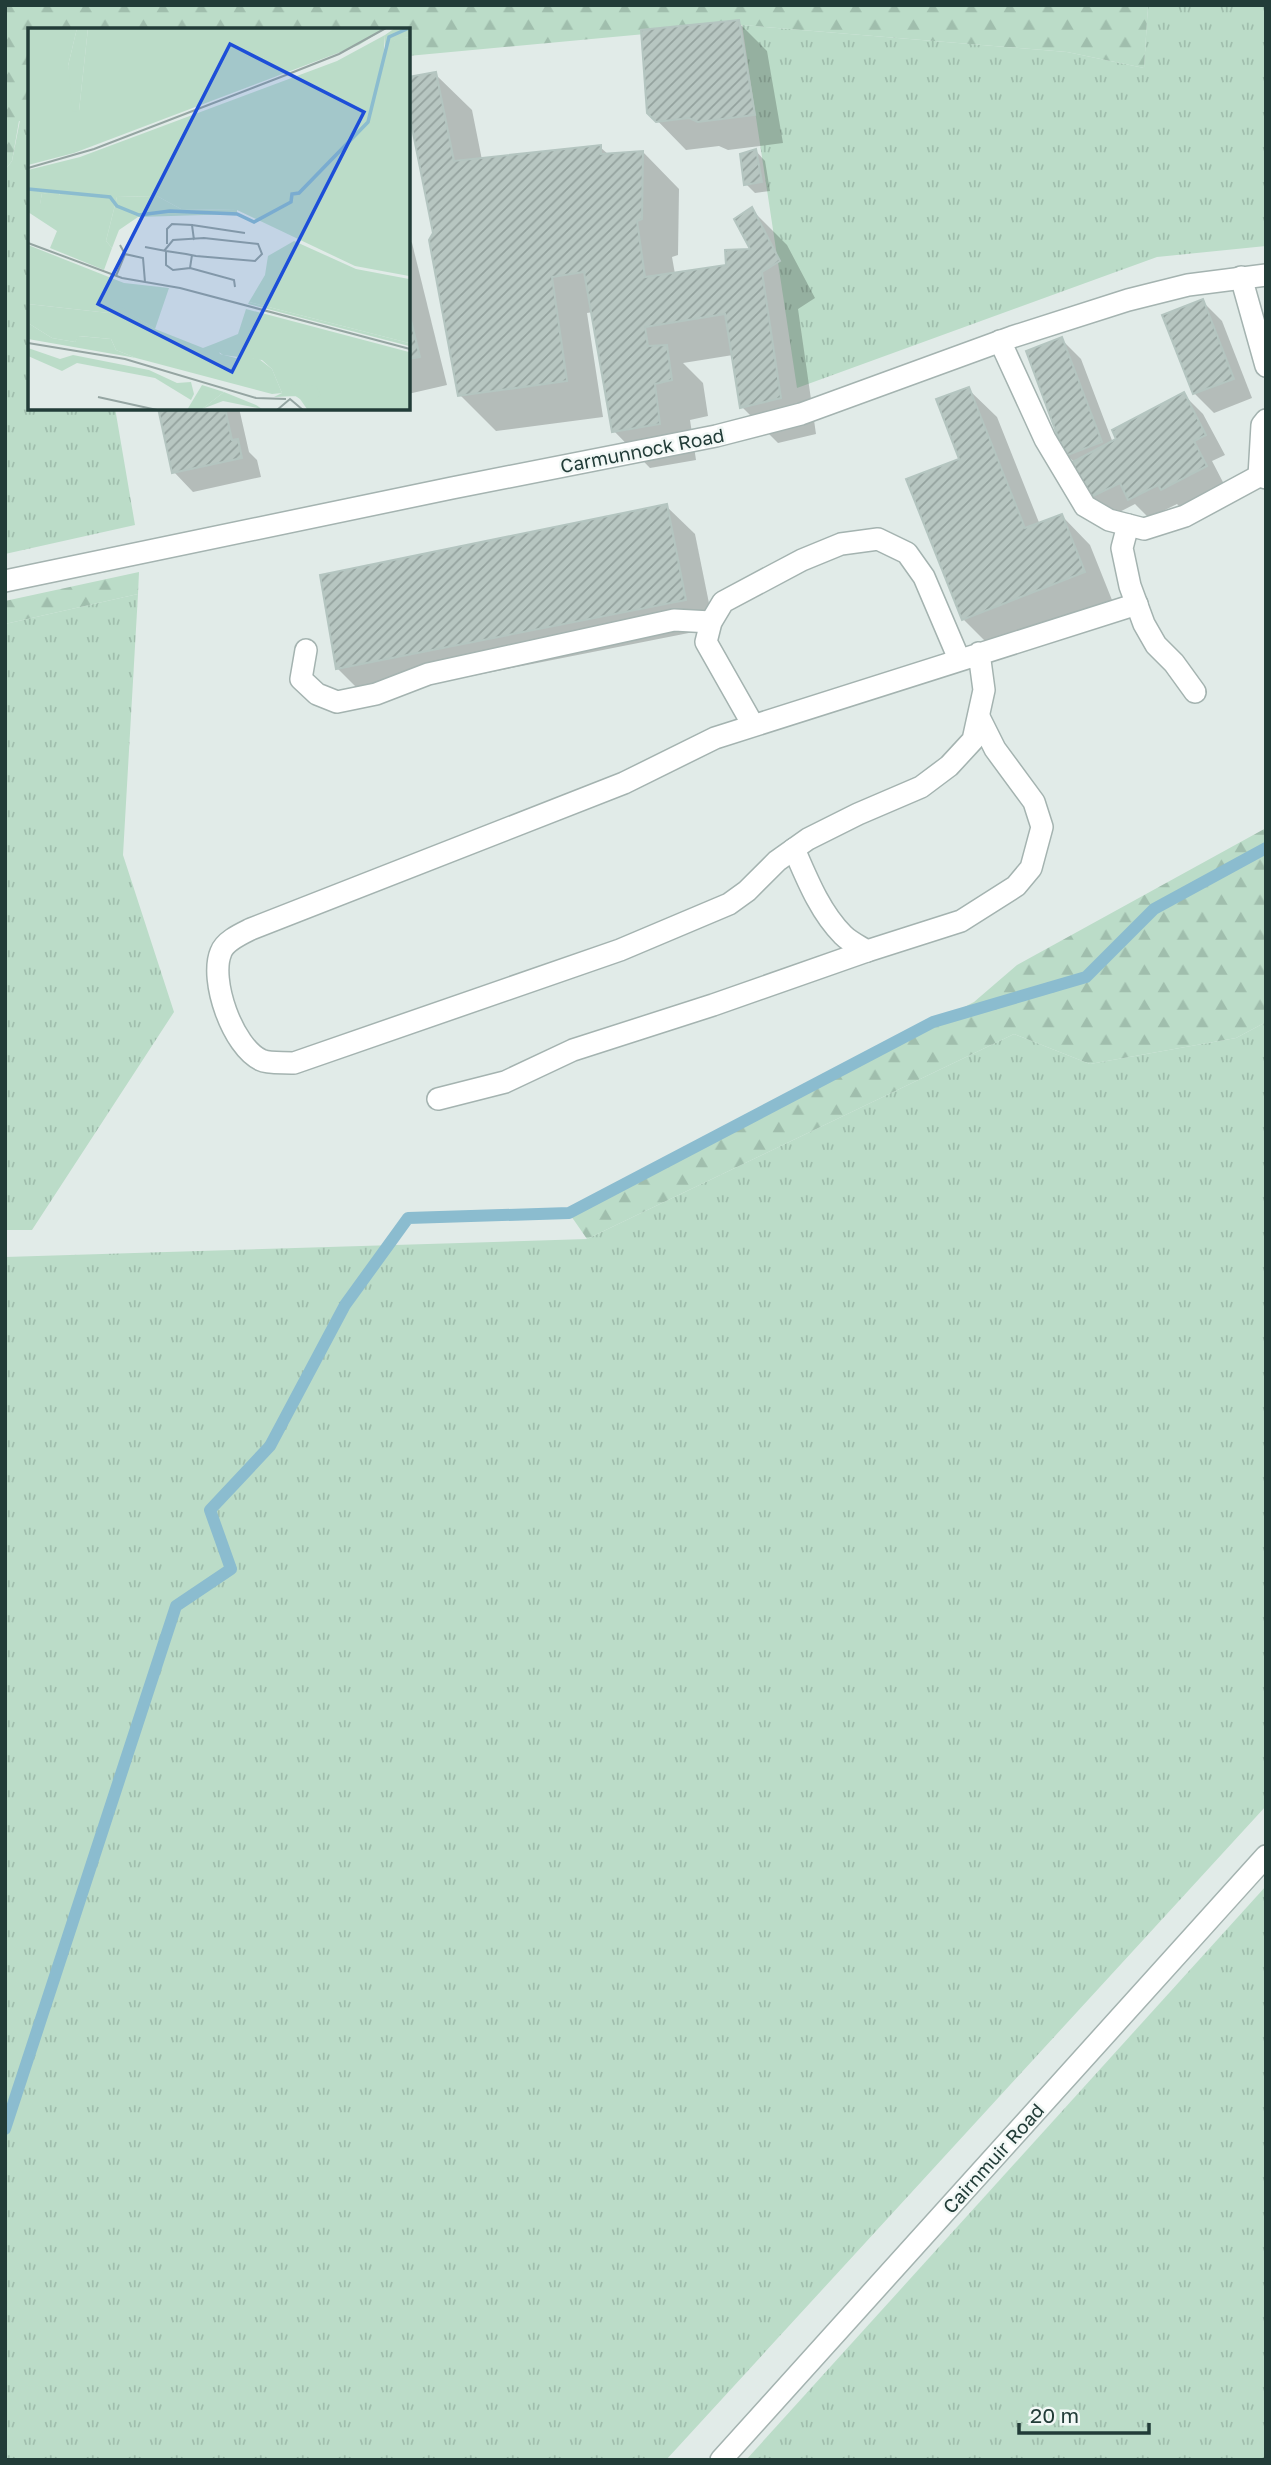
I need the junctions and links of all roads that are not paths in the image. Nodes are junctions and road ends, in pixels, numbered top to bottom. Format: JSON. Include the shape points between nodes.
{"nodes":[{"id":1,"x":1266,"y":275,"type":"edge"},
{"id":2,"x":1241,"y":277,"type":"junction"},
{"id":3,"x":1000,"y":341,"type":"junction"},
{"id":4,"x":1266,"y":366,"type":"edge"},
{"id":5,"x":1266,"y":420,"type":"edge"},
{"id":6,"x":1263,"y":477,"type":"edge"},
{"id":7,"x":1128,"y":525,"type":"junction"},
{"id":8,"x":5,"y":581,"type":"edge"},
{"id":9,"x":1137,"y":604,"type":"junction"},
{"id":10,"x":711,"y":622,"type":"junction"},
{"id":11,"x":306,"y":650,"type":"dead end"},
{"id":12,"x":969,"y":656,"type":"junction"},
{"id":13,"x":1195,"y":692,"type":"dead end"},
{"id":14,"x":979,"y":717,"type":"junction"},
{"id":15,"x":753,"y":725,"type":"junction"},
{"id":16,"x":794,"y":849,"type":"junction"},
{"id":17,"x":867,"y":951,"type":"junction"},
{"id":18,"x":438,"y":1099,"type":"dead end"},
{"id":19,"x":1266,"y":1856,"type":"edge"},
{"id":20,"x":721,"y":2460,"type":"edge"}],
"edges":[{"from":1,"to":2,"type":"street","name":"Carmunnock Road"},
{"from":2,"to":3,"type":"street","name":"Carmunnock Road","via":[[1128,300]]},
{"from":2,"to":4,"type":"street"},
{"from":3,"to":7,"type":"street","via":[[1045,439],[1085,506]]},
{"from":3,"to":8,"type":"street","name":"Carmunnock Road","via":[[801,414],[716,436]]},
{"from":5,"to":6,"type":"street","via":[[1262,425]]},
{"from":6,"to":7,"type":"street","via":[[1185,516],[1144,529]]},
{"from":7,"to":9,"type":"street","via":[[1122,548]]},
{"from":9,"to":12,"type":"street"},
{"from":9,"to":13,"type":"street","via":[[1156,645]]},
{"from":10,"to":11,"type":"street","via":[[674,620],[428,674],[376,694],[337,702],[317,694],[301,679]]},
{"from":10,"to":12,"type":"street","via":[[723,602],[802,560],[841,544],[878,539],[907,553]]},
{"from":10,"to":15,"type":"street","via":[[706,642]]},
{"from":12,"to":14,"type":"street","via":[[984,690]]},
{"from":12,"to":15,"type":"street"},
{"from":14,"to":16,"type":"street","via":[[973,740],[921,787]]},
{"from":14,"to":17,"type":"street","via":[[995,749],[1034,802],[1041,827],[1031,868],[1016,886],[961,921]]},
{"from":15,"to":16,"type":"street","via":[[715,738],[624,783],[235,937],[221,951],[218,975],[224,1009],[244,1046],[261,1060],[293,1063],[620,950],[729,904]]},
{"from":16,"to":17,"type":"street","via":[[827,914],[845,937]]},
{"from":17,"to":18,"type":"street","via":[[573,1050],[505,1082]]},
{"from":19,"to":20,"type":"street","name":"Cairnmuir Road"}]}
